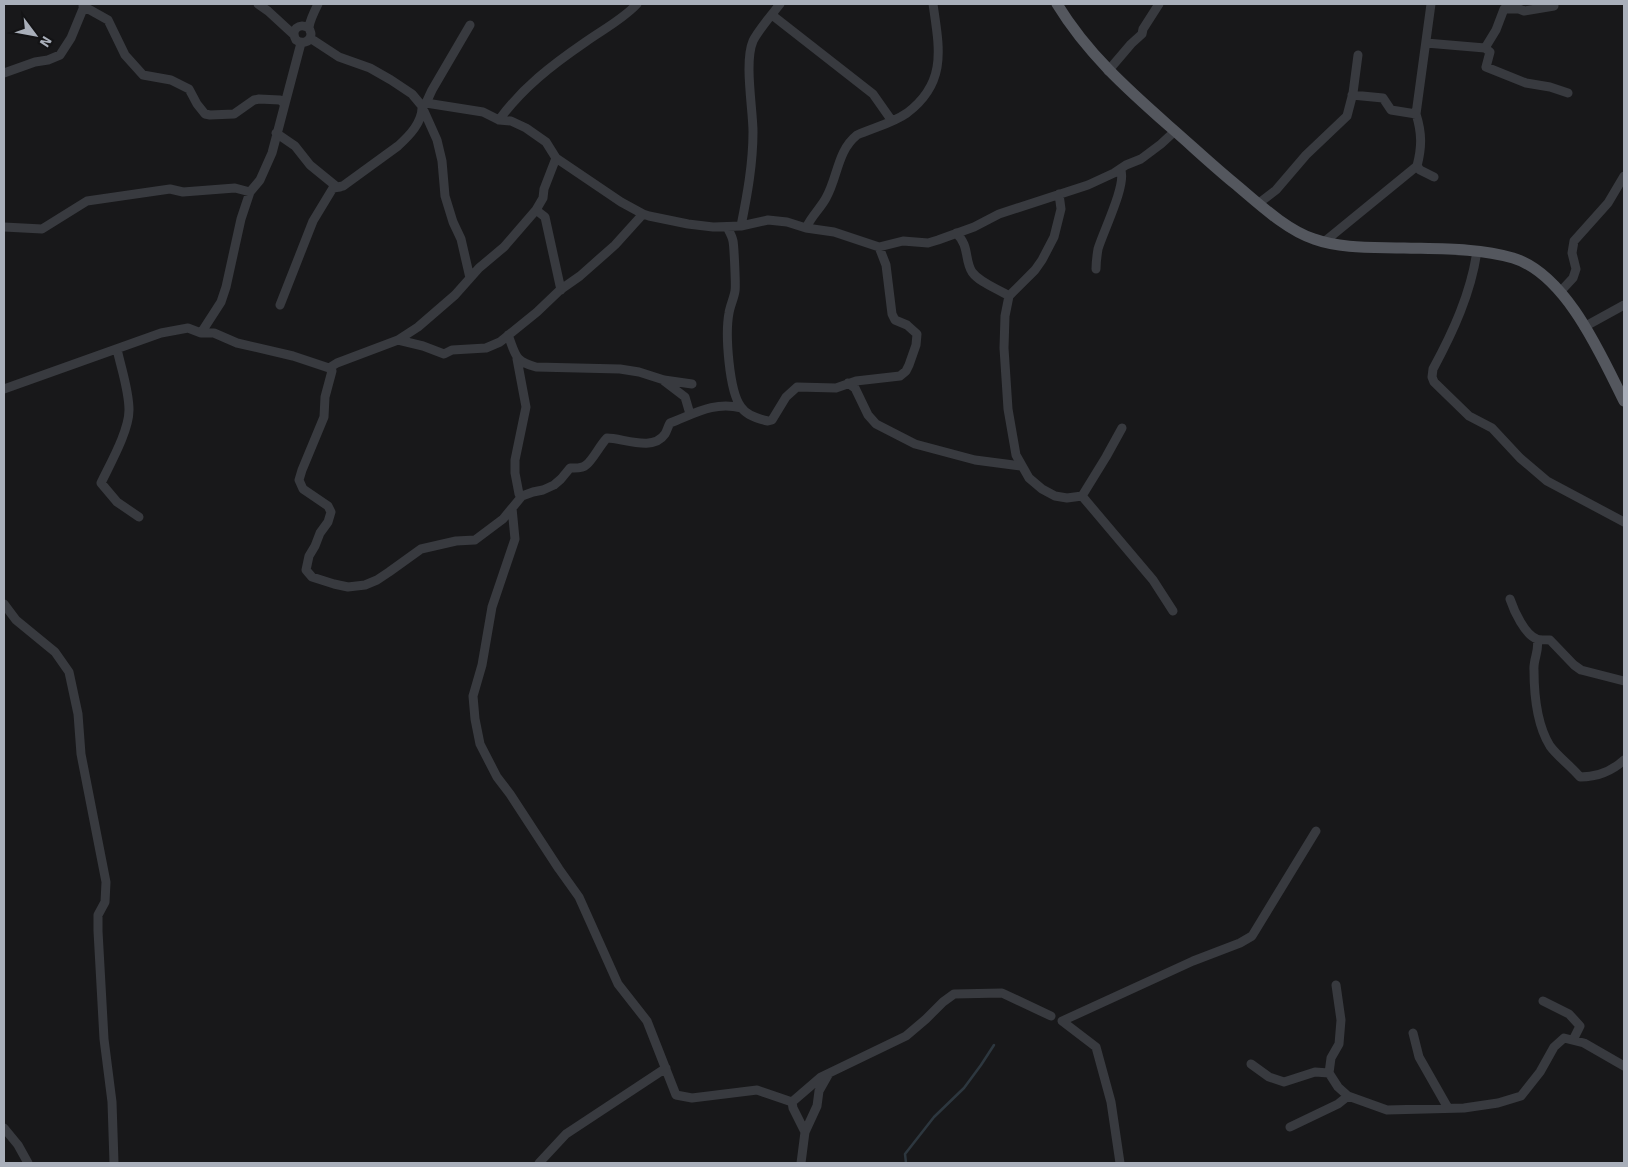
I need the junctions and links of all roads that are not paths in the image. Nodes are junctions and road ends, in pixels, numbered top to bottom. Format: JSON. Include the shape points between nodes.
{"nodes":[{"id":1,"x":258,"y":4,"type":"edge"},
{"id":2,"x":318,"y":4,"type":"edge"},
{"id":3,"x":637,"y":4,"type":"edge"},
{"id":4,"x":780,"y":4,"type":"edge"},
{"id":5,"x":933,"y":4,"type":"edge"},
{"id":6,"x":1057,"y":4,"type":"edge"},
{"id":7,"x":1159,"y":4,"type":"edge"},
{"id":8,"x":1431,"y":4,"type":"edge"},
{"id":9,"x":84,"y":5,"type":"edge"},
{"id":10,"x":1554,"y":6,"type":"dead end"},
{"id":11,"x":772,"y":15,"type":"junction"},
{"id":12,"x":470,"y":25,"type":"dead end"},
{"id":13,"x":309,"y":28,"type":"junction"},
{"id":14,"x":293,"y":34,"type":"junction"},
{"id":15,"x":310,"y":38,"type":"junction"},
{"id":16,"x":301,"y":43,"type":"junction"},
{"id":17,"x":1426,"y":43,"type":"junction"},
{"id":18,"x":1485,"y":48,"type":"junction"},
{"id":19,"x":1358,"y":55,"type":"dead end"},
{"id":20,"x":1108,"y":71,"type":"junction"},
{"id":21,"x":4,"y":73,"type":"edge"},
{"id":22,"x":1568,"y":93,"type":"dead end"},
{"id":23,"x":1352,"y":95,"type":"junction"},
{"id":24,"x":285,"y":104,"type":"junction"},
{"id":25,"x":423,"y":107,"type":"junction"},
{"id":26,"x":1416,"y":114,"type":"junction"},
{"id":27,"x":499,"y":120,"type":"junction"},
{"id":28,"x":892,"y":121,"type":"junction"},
{"id":29,"x":1175,"y":131,"type":"junction"},
{"id":30,"x":276,"y":133,"type":"junction"},
{"id":31,"x":556,"y":158,"type":"junction"},
{"id":32,"x":1417,"y":166,"type":"junction"},
{"id":33,"x":1114,"y":173,"type":"junction"},
{"id":34,"x":1624,"y":176,"type":"edge"},
{"id":35,"x":1434,"y":177,"type":"dead end"},
{"id":36,"x":343,"y":186,"type":"junction"},
{"id":37,"x":250,"y":192,"type":"junction"},
{"id":38,"x":1059,"y":194,"type":"junction"},
{"id":39,"x":1259,"y":203,"type":"junction"},
{"id":40,"x":536,"y":210,"type":"junction"},
{"id":41,"x":643,"y":214,"type":"junction"},
{"id":42,"x":741,"y":226,"type":"junction"},
{"id":43,"x":4,"y":227,"type":"edge"},
{"id":44,"x":727,"y":227,"type":"junction"},
{"id":45,"x":806,"y":228,"type":"junction"},
{"id":46,"x":956,"y":233,"type":"junction"},
{"id":47,"x":1324,"y":242,"type":"junction"},
{"id":48,"x":879,"y":247,"type":"junction"},
{"id":49,"x":1477,"y":251,"type":"junction"},
{"id":50,"x":1096,"y":269,"type":"dead end"},
{"id":51,"x":470,"y":278,"type":"junction"},
{"id":52,"x":561,"y":290,"type":"junction"},
{"id":53,"x":1560,"y":292,"type":"junction"},
{"id":54,"x":1009,"y":296,"type":"junction"},
{"id":55,"x":280,"y":305,"type":"dead end"},
{"id":56,"x":1624,"y":306,"type":"edge"},
{"id":57,"x":1584,"y":327,"type":"junction"},
{"id":58,"x":201,"y":332,"type":"junction"},
{"id":59,"x":508,"y":335,"type":"junction"},
{"id":60,"x":398,"y":340,"type":"junction"},
{"id":61,"x":117,"y":349,"type":"junction"},
{"id":62,"x":518,"y":359,"type":"junction"},
{"id":63,"x":328,"y":368,"type":"junction"},
{"id":64,"x":664,"y":380,"type":"junction"},
{"id":65,"x":848,"y":383,"type":"junction"},
{"id":66,"x":692,"y":384,"type":"dead end"},
{"id":67,"x":4,"y":389,"type":"edge"},
{"id":68,"x":1624,"y":401,"type":"edge"},
{"id":69,"x":741,"y":408,"type":"junction"},
{"id":70,"x":690,"y":414,"type":"junction"},
{"id":71,"x":1122,"y":428,"type":"dead end"},
{"id":72,"x":1022,"y":466,"type":"junction"},
{"id":73,"x":522,"y":496,"type":"junction"},
{"id":74,"x":1082,"y":496,"type":"junction"},
{"id":75,"x":512,"y":508,"type":"junction"},
{"id":76,"x":139,"y":516,"type":"dead end"},
{"id":77,"x":1624,"y":522,"type":"edge"},
{"id":78,"x":1510,"y":599,"type":"dead end"},
{"id":79,"x":4,"y":604,"type":"edge"},
{"id":80,"x":1173,"y":611,"type":"dead end"},
{"id":81,"x":1537,"y":639,"type":"junction"},
{"id":82,"x":1624,"y":681,"type":"edge"},
{"id":83,"x":1624,"y":760,"type":"edge"},
{"id":84,"x":1316,"y":831,"type":"dead end"},
{"id":85,"x":1336,"y":985,"type":"dead end"},
{"id":86,"x":1543,"y":1001,"type":"dead end"},
{"id":87,"x":1051,"y":1016,"type":"dead end"},
{"id":88,"x":1413,"y":1033,"type":"dead end"},
{"id":89,"x":1573,"y":1040,"type":"junction"},
{"id":90,"x":1251,"y":1064,"type":"dead end"},
{"id":91,"x":1624,"y":1066,"type":"edge"},
{"id":92,"x":666,"y":1068,"type":"junction"},
{"id":93,"x":1329,"y":1073,"type":"junction"},
{"id":94,"x":828,"y":1075,"type":"junction"},
{"id":95,"x":1348,"y":1096,"type":"junction"},
{"id":96,"x":792,"y":1102,"type":"junction"},
{"id":97,"x":1448,"y":1108,"type":"junction"},
{"id":98,"x":1290,"y":1127,"type":"dead end"},
{"id":99,"x":4,"y":1128,"type":"edge"},
{"id":100,"x":804,"y":1132,"type":"junction"},
{"id":101,"x":28,"y":1163,"type":"edge"},
{"id":102,"x":114,"y":1163,"type":"edge"},
{"id":103,"x":538,"y":1163,"type":"edge"},
{"id":104,"x":800,"y":1163,"type":"edge"},
{"id":105,"x":1120,"y":1163,"type":"edge"}],
"edges":[{"from":1,"to":14,"type":"street"},
{"from":2,"to":13,"type":"street"},
{"from":3,"to":27,"type":"street","via":[[529,85]]},
{"from":4,"to":11,"type":"street"},
{"from":5,"to":28,"type":"street","via":[[938,69],[920,101]]},
{"from":6,"to":20,"type":"main road"},
{"from":7,"to":20,"type":"street","via":[[1142,34]]},
{"from":8,"to":17,"type":"street"},
{"from":9,"to":21,"type":"street","via":[[71,38],[60,55]]},
{"from":9,"to":24,"type":"street","via":[[108,20],[125,55],[143,75],[171,80],[189,89],[205,114],[234,114],[259,99],[280,100]]},
{"from":10,"to":18,"type":"street","via":[[1524,11],[1504,9]]},
{"from":11,"to":28,"type":"street","via":[[873,94]]},
{"from":11,"to":42,"type":"street","via":[[753,40],[751,51],[753,132],[748,193]]},
{"from":12,"to":25,"type":"street"},
{"from":13,"to":14,"type":"street","via":[[299,26]]},
{"from":13,"to":15,"type":"street"},
{"from":14,"to":16,"type":"street"},
{"from":15,"to":16,"type":"street"},
{"from":15,"to":25,"type":"street","via":[[339,57],[391,80],[412,94]]},
{"from":16,"to":24,"type":"street"},
{"from":17,"to":18,"type":"street"},
{"from":17,"to":26,"type":"street"},
{"from":18,"to":22,"type":"street","via":[[1490,52],[1486,67],[1526,83]]},
{"from":19,"to":23,"type":"street"},
{"from":20,"to":29,"type":"main road"},
{"from":23,"to":26,"type":"street","via":[[1383,98],[1391,110]]},
{"from":23,"to":39,"type":"street","via":[[1346,116],[1276,190]]},
{"from":24,"to":30,"type":"street"},
{"from":25,"to":27,"type":"street","via":[[483,112]]},
{"from":25,"to":36,"type":"street","via":[[416,126],[398,146]]},
{"from":25,"to":51,"type":"street","via":[[437,140],[445,196],[461,239]]},
{"from":26,"to":32,"type":"street","via":[[1422,144]]},
{"from":27,"to":31,"type":"street","via":[[526,128],[546,142]]},
{"from":28,"to":45,"type":"street","via":[[852,140],[844,150],[826,199]]},
{"from":29,"to":33,"type":"street","via":[[1141,159]]},
{"from":29,"to":39,"type":"main road"},
{"from":30,"to":36,"type":"street","via":[[295,146],[310,165],[337,187]]},
{"from":30,"to":37,"type":"street","via":[[272,153],[260,180]]},
{"from":31,"to":40,"type":"street"},
{"from":31,"to":41,"type":"street"},
{"from":32,"to":35,"type":"street"},
{"from":32,"to":47,"type":"street"},
{"from":33,"to":38,"type":"street"},
{"from":33,"to":50,"type":"street","via":[[1121,171],[1122,176],[1098,249]]},
{"from":34,"to":53,"type":"street","via":[[1608,203],[1574,240],[1572,253],[1576,269],[1573,278]]},
{"from":36,"to":55,"type":"street","via":[[333,188],[313,221]]},
{"from":37,"to":43,"type":"street","via":[[235,188],[182,192],[170,189],[133,194],[87,201],[42,229]]},
{"from":37,"to":58,"type":"street","via":[[221,302]]},
{"from":38,"to":46,"type":"street"},
{"from":38,"to":54,"type":"street","via":[[1061,209],[1054,237],[1035,270]]},
{"from":39,"to":47,"type":"main road","via":[[1301,234]]},
{"from":40,"to":51,"type":"street","via":[[504,247]]},
{"from":40,"to":52,"type":"street","via":[[545,217]]},
{"from":41,"to":44,"type":"street","via":[[688,224]]},
{"from":41,"to":52,"type":"street","via":[[615,245]]},
{"from":42,"to":44,"type":"street"},
{"from":42,"to":45,"type":"street","via":[[768,220]]},
{"from":44,"to":69,"type":"street","via":[[733,241],[736,289],[729,312],[726,347]]},
{"from":45,"to":48,"type":"street","via":[[834,232]]},
{"from":46,"to":48,"type":"street","via":[[928,243],[903,241]]},
{"from":46,"to":54,"type":"street","via":[[964,240],[974,274]]},
{"from":47,"to":49,"type":"main road"},
{"from":48,"to":65,"type":"street","via":[[886,265],[892,314],[895,320],[916,334],[916,345],[906,371],[900,376]]},
{"from":49,"to":53,"type":"main road","via":[[1508,257],[1530,266]]},
{"from":49,"to":77,"type":"street","via":[[1458,318],[1433,369],[1434,382],[1469,416],[1492,428],[1547,481]]},
{"from":51,"to":60,"type":"street","via":[[418,327]]},
{"from":52,"to":59,"type":"street"},
{"from":53,"to":57,"type":"main road"},
{"from":54,"to":72,"type":"street","via":[[1004,330],[1008,409],[1016,455]]},
{"from":56,"to":57,"type":"street"},
{"from":57,"to":68,"type":"main road"},
{"from":58,"to":61,"type":"street","via":[[188,328],[170,331]]},
{"from":58,"to":63,"type":"street","via":[[214,333],[237,343]]},
{"from":59,"to":60,"type":"street","via":[[486,348],[452,350],[444,354]]},
{"from":59,"to":62,"type":"street"},
{"from":60,"to":63,"type":"street"},
{"from":61,"to":67,"type":"street"},
{"from":61,"to":76,"type":"street","via":[[129,412],[120,444],[101,483],[117,502]]},
{"from":62,"to":64,"type":"street","via":[[536,367],[620,370]]},
{"from":62,"to":73,"type":"street","via":[[526,407],[515,460],[518,489]]},
{"from":63,"to":75,"type":"street","via":[[332,371],[324,417],[299,480],[303,490],[328,506],[331,512],[308,561],[306,570],[312,577],[348,587],[365,585],[421,549],[475,540]]},
{"from":64,"to":66,"type":"street"},
{"from":64,"to":70,"type":"street","via":[[685,396]]},
{"from":65,"to":69,"type":"street","via":[[836,388],[797,387],[768,421]]},
{"from":65,"to":72,"type":"street","via":[[855,388],[876,424],[915,444],[975,460]]},
{"from":69,"to":70,"type":"street","via":[[728,404]]},
{"from":70,"to":73,"type":"street","via":[[670,423],[659,439],[638,443],[607,438],[587,465],[570,468],[554,485]]},
{"from":71,"to":74,"type":"street"},
{"from":72,"to":74,"type":"street","via":[[1029,478],[1055,496]]},
{"from":73,"to":75,"type":"street"},
{"from":74,"to":80,"type":"street","via":[[1153,580]]},
{"from":75,"to":92,"type":"street","via":[[514,539],[492,607],[473,696],[480,744],[497,777],[579,897],[618,984],[647,1021]]},
{"from":78,"to":81,"type":"street","via":[[1515,615]]},
{"from":79,"to":102,"type":"street","via":[[20,623],[55,652],[69,672],[74,689],[81,754],[106,882],[105,902],[98,915],[98,931]]},
{"from":81,"to":82,"type":"street","via":[[1550,640],[1581,670]]},
{"from":81,"to":83,"type":"street","via":[[1539,646],[1533,667],[1535,692],[1540,720],[1551,747],[1580,777],[1614,769]]},
{"from":84,"to":105,"type":"street","via":[[1252,936],[1062,1021],[1096,1047],[1111,1102]]},
{"from":85,"to":93,"type":"street","via":[[1341,1020],[1339,1044],[1331,1058]]},
{"from":86,"to":89,"type":"street","via":[[1569,1014],[1580,1026]]},
{"from":87,"to":94,"type":"street","via":[[1002,993],[954,994],[906,1036]]},
{"from":88,"to":97,"type":"street","via":[[1419,1057]]},
{"from":89,"to":91,"type":"street"},
{"from":89,"to":97,"type":"street","via":[[1564,1038],[1554,1047],[1521,1096],[1464,1108]]},
{"from":90,"to":93,"type":"street","via":[[1269,1077],[1284,1082],[1315,1072]]},
{"from":92,"to":96,"type":"street","via":[[676,1095],[692,1098],[757,1090]]},
{"from":92,"to":103,"type":"street","via":[[566,1134]]},
{"from":93,"to":95,"type":"street"},
{"from":94,"to":96,"type":"street","via":[[821,1077]]},
{"from":94,"to":100,"type":"street"},
{"from":95,"to":97,"type":"street","via":[[1387,1110]]},
{"from":95,"to":98,"type":"street"},
{"from":96,"to":100,"type":"street"},
{"from":99,"to":101,"type":"street"},
{"from":100,"to":104,"type":"street"}]}
